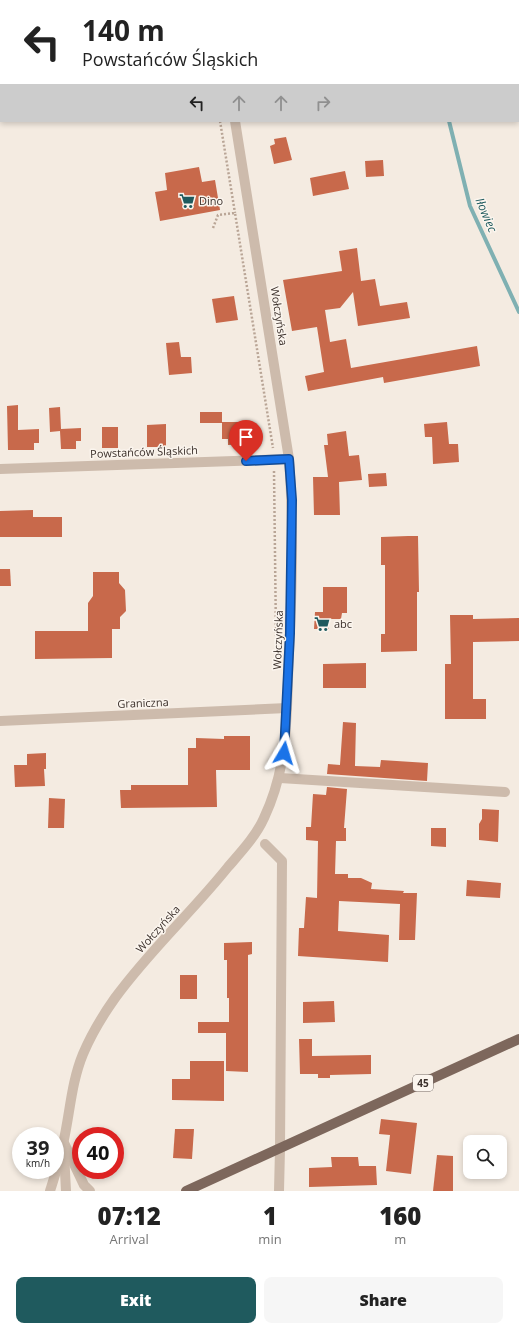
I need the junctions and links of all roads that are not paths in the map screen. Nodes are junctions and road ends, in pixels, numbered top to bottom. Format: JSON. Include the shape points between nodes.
{"nodes":[{"id":1,"x":236,"y":122,"type":"edge"},
{"id":2,"x":289,"y":459,"type":"junction"},
{"id":3,"x":0,"y":469,"type":"edge"},
{"id":4,"x":287,"y":708,"type":"junction"},
{"id":5,"x":0,"y":721,"type":"edge"},
{"id":6,"x":280,"y":778,"type":"junction"},
{"id":7,"x":505,"y":792,"type":"dead end"},
{"id":8,"x":266,"y":844,"type":"dead end"},
{"id":9,"x":519,"y":1038,"type":"edge"},
{"id":10,"x":64,"y":1143,"type":"junction"},
{"id":11,"x":280,"y":1149,"type":"junction"},
{"id":12,"x":54,"y":1179,"type":"edge"},
{"id":13,"x":50,"y":1191,"type":"edge"},
{"id":14,"x":66,"y":1191,"type":"edge"},
{"id":15,"x":90,"y":1191,"type":"edge"},
{"id":16,"x":186,"y":1191,"type":"edge"},
{"id":17,"x":279,"y":1191,"type":"edge"}],
"edges":[{"from":1,"to":2,"type":"street","name":"Wołczyńska"},
{"from":2,"to":3,"type":"street","name":"Powstańców Śląskich"},
{"from":2,"to":4,"type":"street","name":"Wołczyńska","via":[[292,500]]},
{"from":4,"to":5,"type":"street","name":"Graniczna"},
{"from":4,"to":6,"type":"street","name":"Wołczyńska"},
{"from":6,"to":7,"type":"street"},
{"from":6,"to":10,"type":"street","name":"Wołczyńska","via":[[263,821],[252,837],[213,886],[132,976],[98,1025],[83,1054],[73,1086]]},
{"from":8,"to":11,"type":"street","via":[[282,862]]},
{"from":9,"to":11,"type":"main road","number":"45"},
{"from":10,"to":14,"type":"street","name":"Wołczyńska"},
{"from":10,"to":15,"type":"street","via":[[84,1185]]},
{"from":11,"to":16,"type":"main road","number":"45"},
{"from":11,"to":17,"type":"street"},
{"from":12,"to":13,"type":"street","name":"Wołczyńska"}]}
